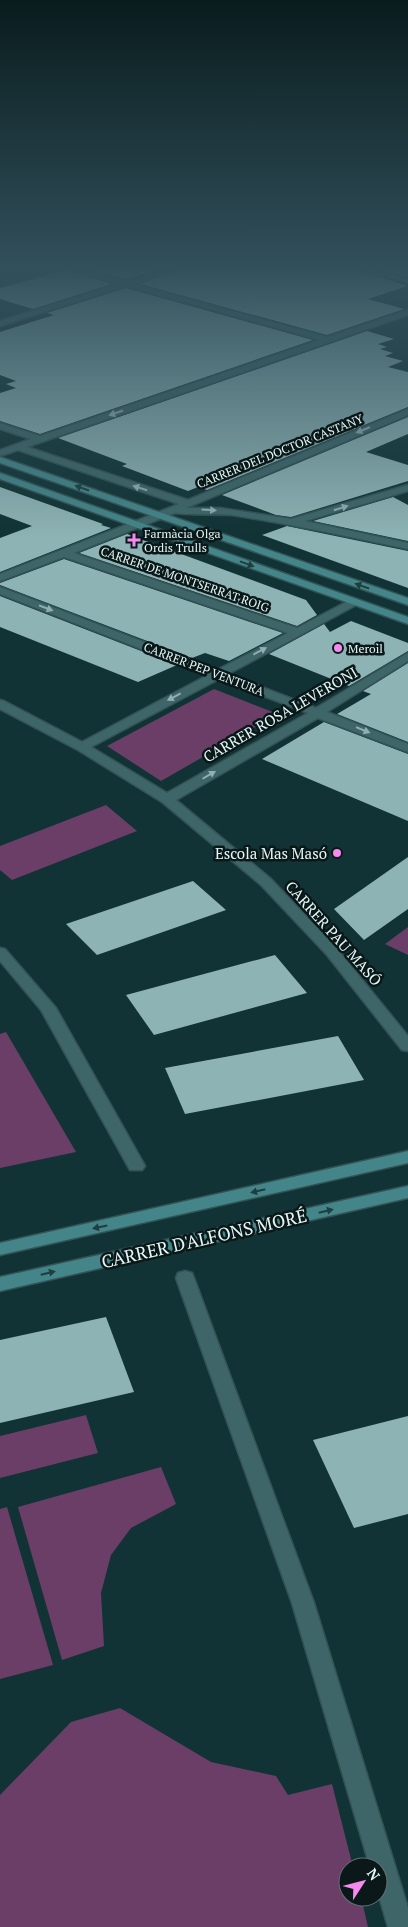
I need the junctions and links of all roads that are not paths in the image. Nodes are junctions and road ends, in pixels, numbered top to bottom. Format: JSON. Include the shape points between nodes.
{"nodes":[{"id":1,"x":276,"y":358,"type":"edge"},
{"id":2,"x":408,"y":412,"type":"edge"},
{"id":3,"x":391,"y":419,"type":"junction"},
{"id":4,"x":408,"y":424,"type":"edge"},
{"id":5,"x":0,"y":426,"type":"edge"},
{"id":6,"x":40,"y":439,"type":"junction"},
{"id":7,"x":18,"y":447,"type":"junction"},
{"id":8,"x":0,"y":453,"type":"edge"},
{"id":9,"x":0,"y":460,"type":"edge"},
{"id":10,"x":0,"y":476,"type":"edge"},
{"id":11,"x":408,"y":488,"type":"edge"},
{"id":12,"x":187,"y":503,"type":"junction"},
{"id":13,"x":161,"y":515,"type":"junction"},
{"id":14,"x":294,"y":522,"type":"junction"},
{"id":15,"x":135,"y":524,"type":"junction"},
{"id":16,"x":408,"y":546,"type":"edge"},
{"id":17,"x":64,"y":553,"type":"junction"},
{"id":18,"x":0,"y":578,"type":"edge"},
{"id":19,"x":0,"y":590,"type":"edge"},
{"id":20,"x":354,"y":602,"type":"junction"},
{"id":21,"x":408,"y":602,"type":"edge"},
{"id":22,"x":408,"y":621,"type":"edge"},
{"id":23,"x":297,"y":632,"type":"junction"},
{"id":24,"x":408,"y":656,"type":"edge"},
{"id":25,"x":217,"y":674,"type":"junction"},
{"id":26,"x":0,"y":704,"type":"edge"},
{"id":27,"x":319,"y":712,"type":"junction"},
{"id":28,"x":82,"y":747,"type":"junction"},
{"id":29,"x":408,"y":748,"type":"edge"},
{"id":30,"x":166,"y":799,"type":"junction"},
{"id":31,"x":0,"y":952,"type":"edge"},
{"id":32,"x":408,"y":1046,"type":"edge"},
{"id":33,"x":408,"y":1157,"type":"edge"},
{"id":34,"x":136,"y":1166,"type":"dead end"},
{"id":35,"x":408,"y":1192,"type":"edge"},
{"id":36,"x":0,"y":1249,"type":"edge"},
{"id":37,"x":185,"y":1278,"type":"dead end"},
{"id":38,"x":0,"y":1284,"type":"edge"},
{"id":39,"x":401,"y":1927,"type":"edge"}],
"edges":[{"from":1,"to":6,"type":"street","one_way":true},
{"from":2,"to":3,"type":"street","name":"CARRER DEL DOCTOR CASTANY"},
{"from":3,"to":4,"type":"street"},
{"from":3,"to":12,"type":"street","name":"CARRER DEL DOCTOR CASTANY","one_way":true},
{"from":5,"to":6,"type":"street"},
{"from":6,"to":7,"type":"street"},
{"from":7,"to":8,"type":"street"},
{"from":12,"to":7,"type":"street","one_way":true},
{"from":13,"to":9,"type":"main road","one_way":true},
{"from":10,"to":15,"type":"main road"},
{"from":14,"to":11,"type":"street","one_way":true},
{"from":12,"to":13,"type":"street","name":"CARRER DEL DOCTOR CASTANY"},
{"from":13,"to":14,"type":"street","one_way":true,"via":[[198,509]]},
{"from":13,"to":15,"type":"street"},
{"from":21,"to":13,"type":"main road","one_way":true},
{"from":14,"to":16,"type":"street"},
{"from":15,"to":17,"type":"street"},
{"from":15,"to":20,"type":"main road","one_way":true},
{"from":17,"to":18,"type":"street"},
{"from":17,"to":23,"type":"street","name":"CARRER DE MONTSERRAT ROIG"},
{"from":19,"to":25,"type":"street","name":"CARRER PEP VENTURA","one_way":true},
{"from":20,"to":22,"type":"main road"},
{"from":20,"to":23,"type":"street"},
{"from":25,"to":23,"type":"street","one_way":true},
{"from":24,"to":27,"type":"street","name":"CARRER ROSA LEVERONI"},
{"from":25,"to":27,"type":"street","name":"CARRER PEP VENTURA"},
{"from":25,"to":28,"type":"street","one_way":true},
{"from":26,"to":28,"type":"street","name":"CARRER PAU MASÓ"},
{"from":27,"to":29,"type":"street","name":"CARRER PEP VENTURA","one_way":true},
{"from":30,"to":27,"type":"street","name":"CARRER ROSA LEVERONI","one_way":true},
{"from":28,"to":30,"type":"street","name":"CARRER PAU MASÓ"},
{"from":30,"to":32,"type":"street","name":"CARRER PAU MASÓ","via":[[266,882],[332,952]]},
{"from":31,"to":34,"type":"street","via":[[53,1016]]},
{"from":33,"to":36,"type":"main road","name":"CARRER D'ALFONS MORÉ","one_way":true},
{"from":38,"to":35,"type":"main road","name":"CARRER D'ALFONS MORÉ","one_way":true},
{"from":37,"to":39,"type":"street","via":[[303,1603]]}]}
